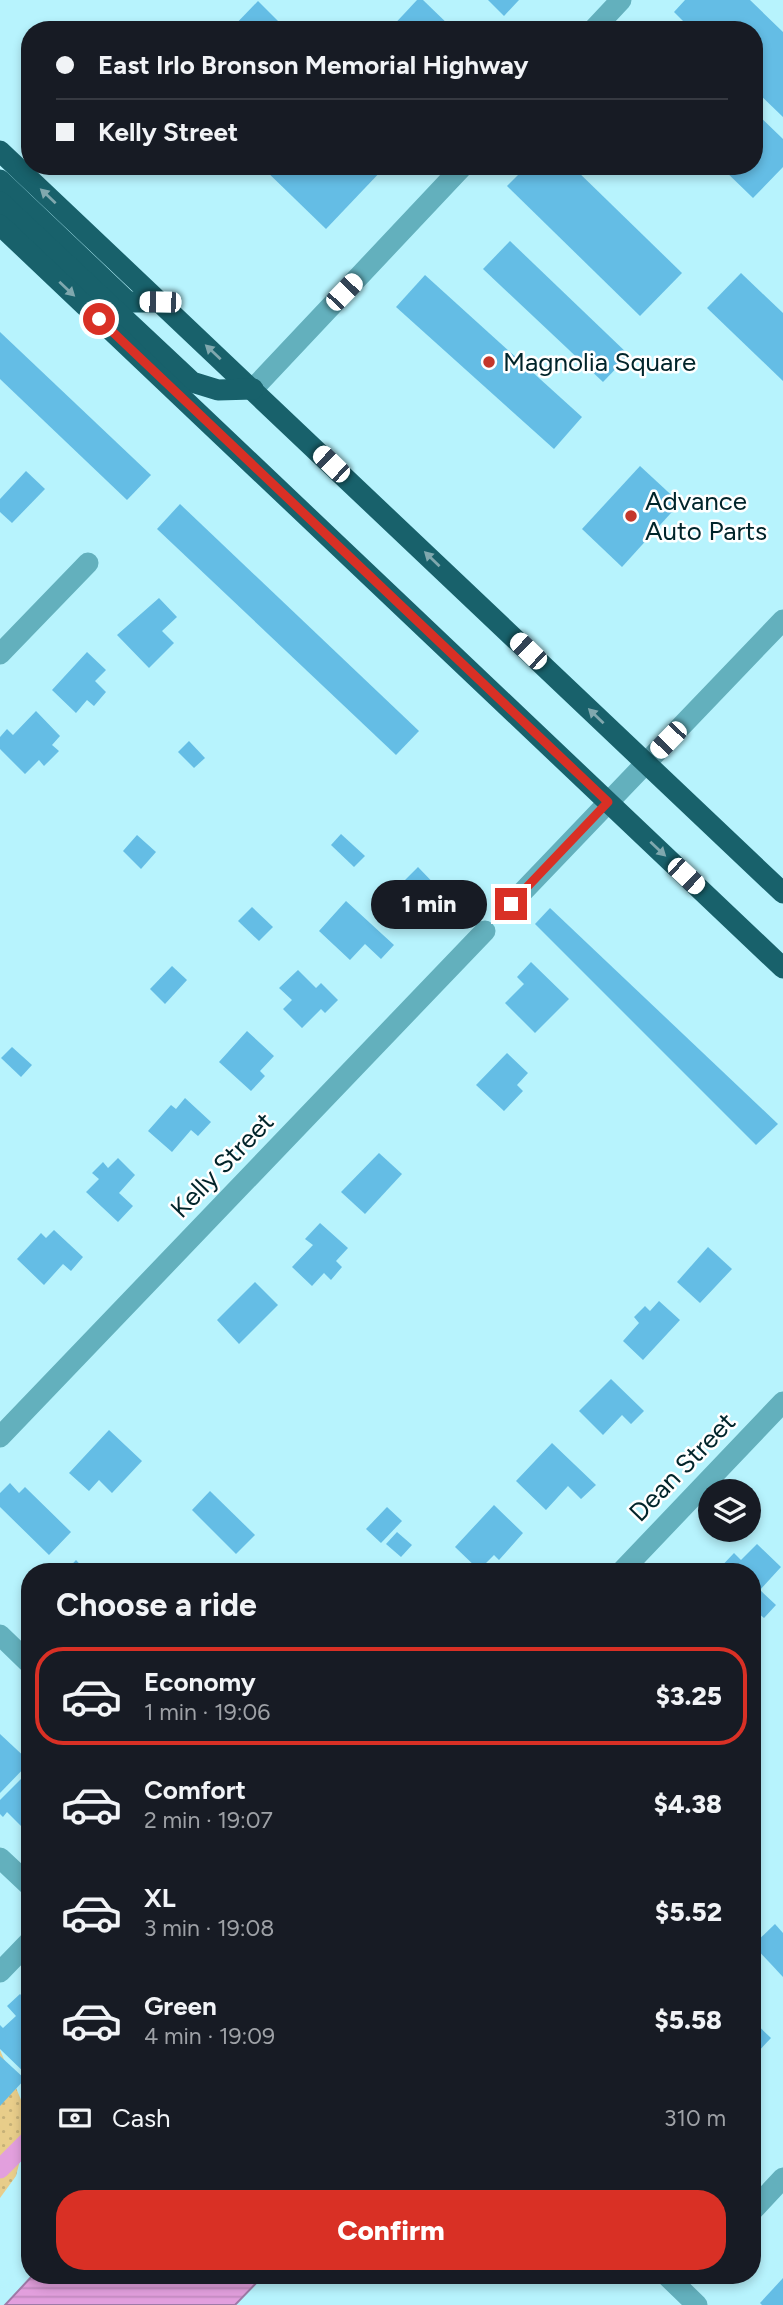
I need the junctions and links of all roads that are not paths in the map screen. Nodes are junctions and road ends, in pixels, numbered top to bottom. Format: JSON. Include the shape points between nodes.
{"nodes":[{"id":1,"x":621,"y":0,"type":"edge"},
{"id":2,"x":601,"y":21,"type":"edge"},
{"id":3,"x":0,"y":151,"type":"edge"},
{"id":4,"x":21,"y":171,"type":"edge"},
{"id":5,"x":25,"y":175,"type":"edge"},
{"id":6,"x":455,"y":175,"type":"edge"},
{"id":7,"x":0,"y":180,"type":"edge"},
{"id":8,"x":0,"y":202,"type":"edge"},
{"id":9,"x":0,"y":225,"type":"edge"},
{"id":10,"x":160,"y":302,"type":"junction"},
{"id":11,"x":253,"y":389,"type":"junction"},
{"id":12,"x":88,"y":563,"type":"dead end"},
{"id":13,"x":783,"y":620,"type":"edge"},
{"id":14,"x":0,"y":654,"type":"edge"},
{"id":15,"x":646,"y":763,"type":"junction"},
{"id":16,"x":608,"y":802,"type":"junction"},
{"id":17,"x":783,"y":893,"type":"edge"},
{"id":18,"x":511,"y":904,"type":"dead end"},
{"id":19,"x":485,"y":931,"type":"dead end"},
{"id":20,"x":783,"y":968,"type":"edge"},
{"id":21,"x":783,"y":1402,"type":"edge"},
{"id":22,"x":0,"y":1437,"type":"edge"},
{"id":23,"x":630,"y":1563,"type":"edge"},
{"id":24,"x":0,"y":1635,"type":"edge"},
{"id":25,"x":21,"y":1655,"type":"edge"},
{"id":26,"x":0,"y":1858,"type":"edge"},
{"id":27,"x":21,"y":1878,"type":"edge"},
{"id":28,"x":21,"y":1950,"type":"edge"},
{"id":29,"x":0,"y":1972,"type":"edge"},
{"id":30,"x":783,"y":2178,"type":"edge"},
{"id":31,"x":761,"y":2201,"type":"edge"},
{"id":32,"x":682,"y":2284,"type":"edge"},
{"id":33,"x":697,"y":2305,"type":"edge"}],
"edges":[{"from":1,"to":2,"type":"street"},
{"from":4,"to":3,"type":"highway","one_way":true},
{"from":10,"to":5,"type":"highway","one_way":true},
{"from":6,"to":11,"type":"street"},
{"from":7,"to":10,"type":"highway","via":[[128,302]]},
{"from":8,"to":11,"type":"highway","via":[[192,382],[218,390]]},
{"from":9,"to":16,"type":"highway","one_way":true},
{"from":11,"to":10,"type":"highway","one_way":true},
{"from":15,"to":11,"type":"highway","one_way":true},
{"from":12,"to":14,"type":"street"},
{"from":13,"to":15,"type":"street"},
{"from":15,"to":16,"type":"street"},
{"from":15,"to":17,"type":"highway"},
{"from":16,"to":18,"type":"street"},
{"from":16,"to":20,"type":"highway","one_way":true},
{"from":19,"to":22,"type":"street","name":"Kelly Street"},
{"from":21,"to":23,"type":"street","name":"Dean Street"},
{"from":24,"to":25,"type":"street"},
{"from":26,"to":27,"type":"street"},
{"from":28,"to":29,"type":"street"},
{"from":30,"to":31,"type":"street"},
{"from":32,"to":33,"type":"street"}]}
